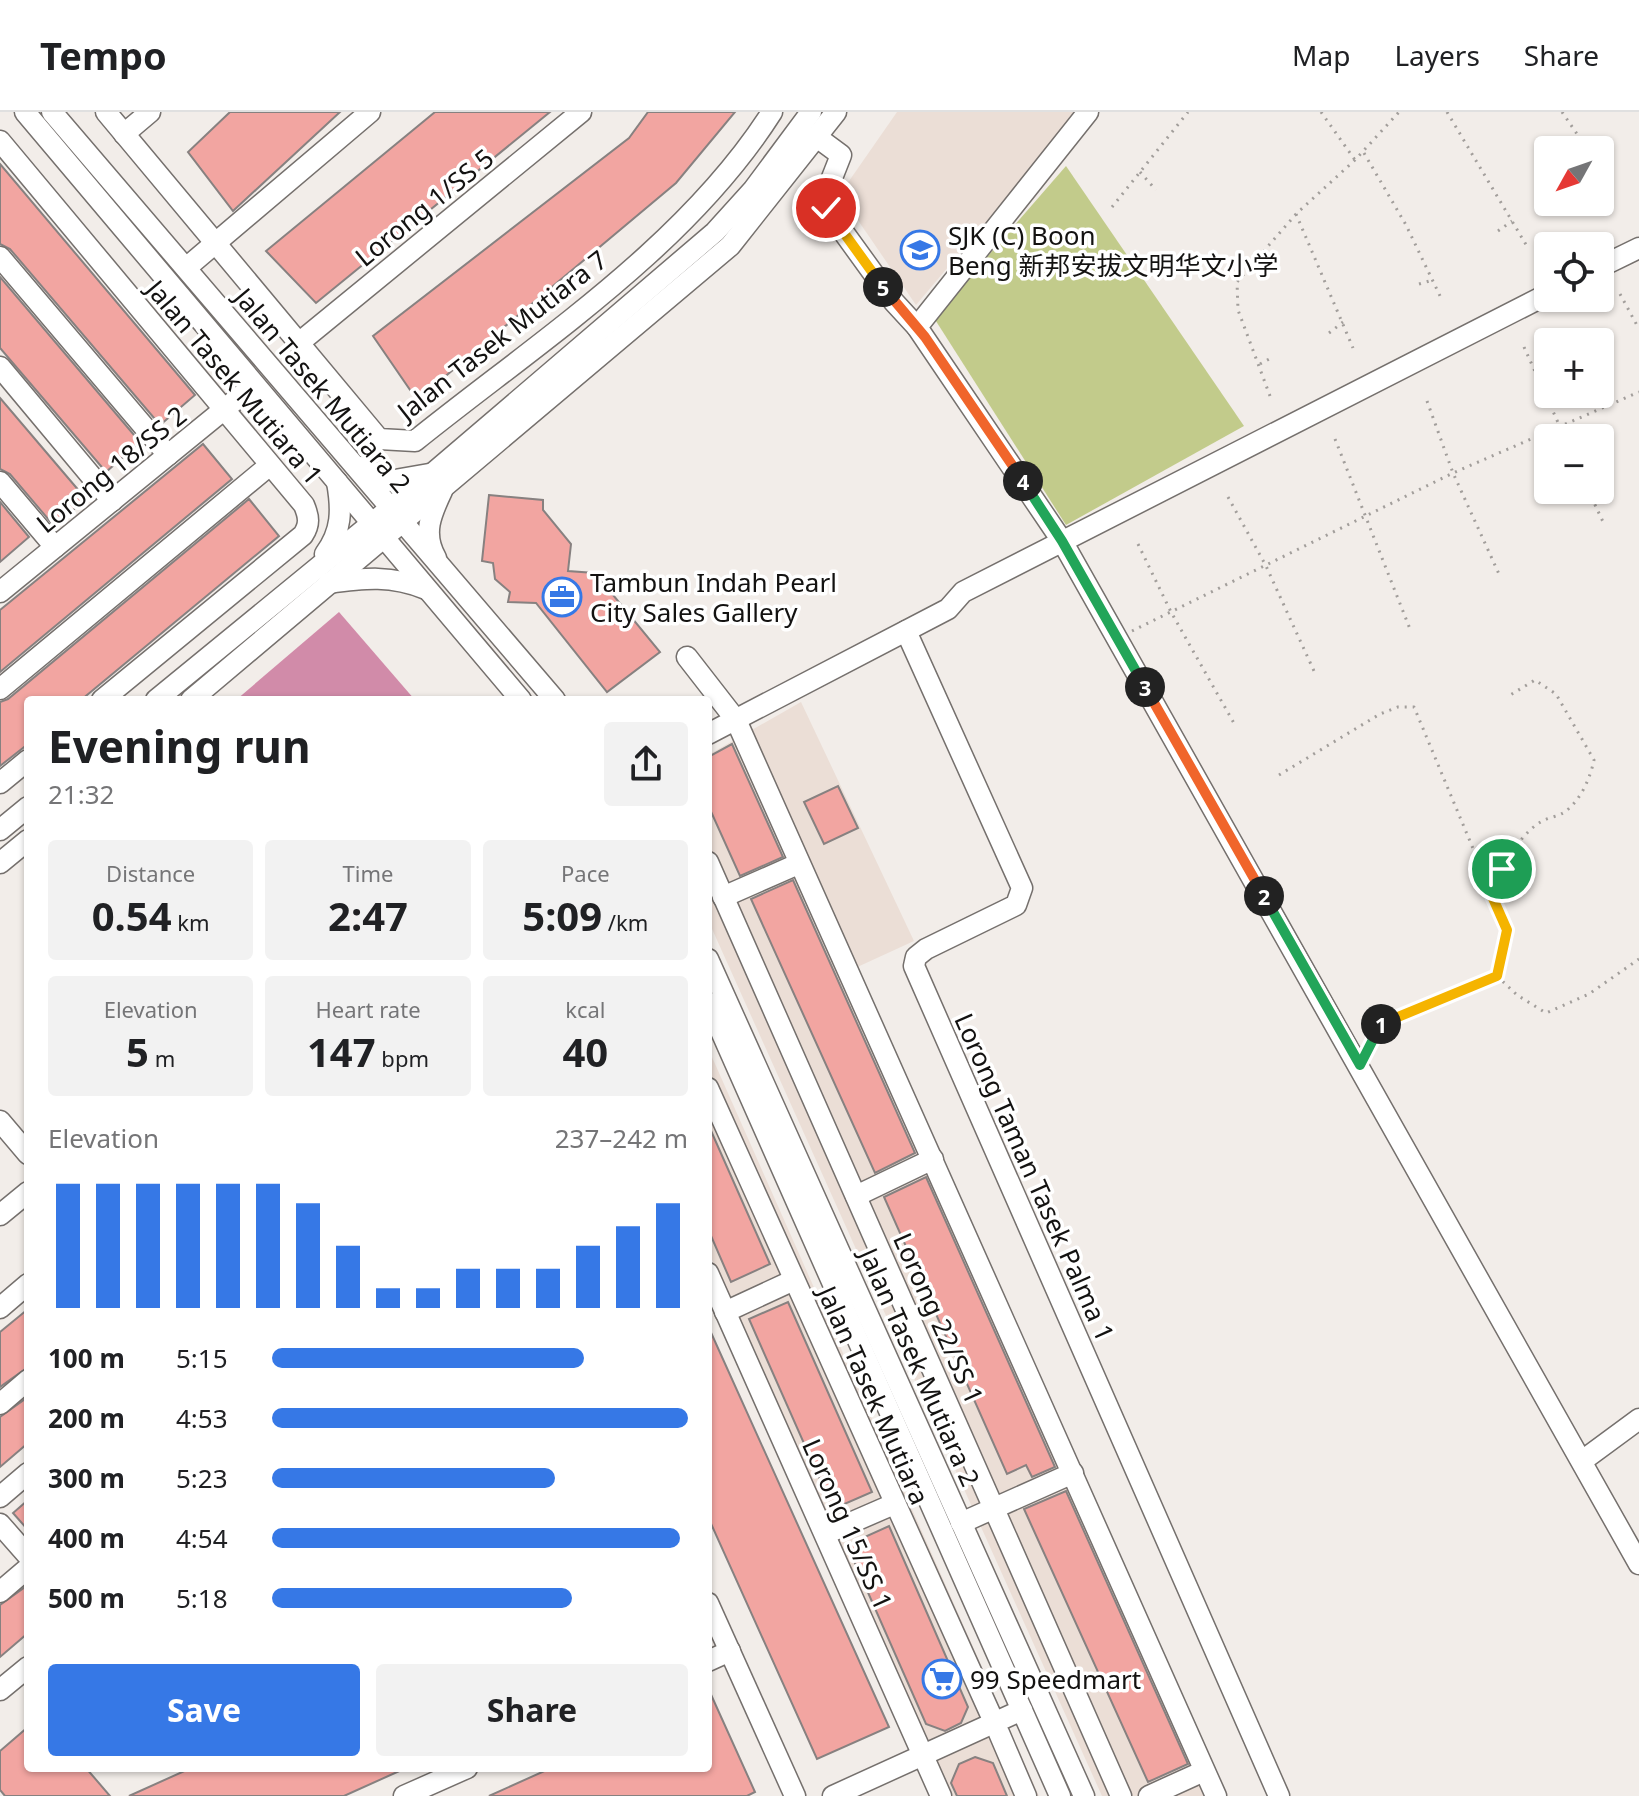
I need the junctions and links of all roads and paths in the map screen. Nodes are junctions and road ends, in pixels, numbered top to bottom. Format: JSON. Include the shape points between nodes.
{"nodes":[{"id":1,"x":25,"y":112,"type":"edge"},
{"id":2,"x":52,"y":112,"type":"edge"},
{"id":3,"x":106,"y":112,"type":"edge"},
{"id":4,"x":150,"y":112,"type":"edge"},
{"id":5,"x":370,"y":112,"type":"edge"},
{"id":6,"x":581,"y":112,"type":"edge"},
{"id":7,"x":772,"y":112,"type":"edge"},
{"id":8,"x":811,"y":112,"type":"edge"},
{"id":9,"x":836,"y":112,"type":"edge"},
{"id":10,"x":1088,"y":112,"type":"edge"},
{"id":11,"x":1188,"y":112,"type":"edge"},
{"id":12,"x":1321,"y":112,"type":"edge"},
{"id":13,"x":1399,"y":112,"type":"edge"},
{"id":14,"x":1447,"y":112,"type":"edge"},
{"id":15,"x":1562,"y":112,"type":"edge"},
{"id":16,"x":124,"y":134,"type":"junction"},
{"id":17,"x":1578,"y":136,"type":"edge"},
{"id":18,"x":818,"y":138,"type":"junction"},
{"id":19,"x":0,"y":141,"type":"edge"},
{"id":20,"x":1364,"y":151,"type":"junction"},
{"id":21,"x":1355,"y":160,"type":"junction"},
{"id":22,"x":1140,"y":172,"type":"junction"},
{"id":23,"x":1156,"y":190,"type":"dead end"},
{"id":24,"x":1112,"y":207,"type":"dead end"},
{"id":25,"x":1296,"y":214,"type":"junction"},
{"id":26,"x":1512,"y":221,"type":"junction"},
{"id":27,"x":1498,"y":231,"type":"dead end"},
{"id":28,"x":213,"y":244,"type":"junction"},
{"id":29,"x":1528,"y":248,"type":"dead end"},
{"id":30,"x":1639,"y":248,"type":"edge"},
{"id":31,"x":0,"y":257,"type":"edge"},
{"id":32,"x":1614,"y":260,"type":"edge"},
{"id":33,"x":186,"y":268,"type":"junction"},
{"id":34,"x":1433,"y":280,"type":"junction"},
{"id":35,"x":1419,"y":284,"type":"dead end"},
{"id":36,"x":1620,"y":294,"type":"dead end"},
{"id":37,"x":1441,"y":298,"type":"dead end"},
{"id":38,"x":1534,"y":301,"type":"edge"},
{"id":39,"x":1343,"y":322,"type":"junction"},
{"id":40,"x":917,"y":327,"type":"junction"},
{"id":41,"x":1639,"y":329,"type":"edge"},
{"id":42,"x":1329,"y":333,"type":"dead end"},
{"id":43,"x":300,"y":342,"type":"junction"},
{"id":44,"x":1524,"y":347,"type":"dead end"},
{"id":45,"x":1353,"y":348,"type":"dead end"},
{"id":46,"x":1271,"y":358,"type":"dead end"},
{"id":47,"x":1260,"y":364,"type":"junction"},
{"id":48,"x":0,"y":367,"type":"edge"},
{"id":49,"x":254,"y":385,"type":"junction"},
{"id":50,"x":1639,"y":392,"type":"edge"},
{"id":51,"x":1270,"y":396,"type":"dead end"},
{"id":52,"x":1427,"y":401,"type":"dead end"},
{"id":53,"x":224,"y":409,"type":"junction"},
{"id":54,"x":1559,"y":424,"type":"edge"},
{"id":55,"x":1567,"y":424,"type":"edge"},
{"id":56,"x":1534,"y":438,"type":"edge"},
{"id":57,"x":1335,"y":439,"type":"dead end"},
{"id":58,"x":168,"y":455,"type":"junction"},
{"id":59,"x":347,"y":458,"type":"junction"},
{"id":60,"x":270,"y":465,"type":"junction"},
{"id":61,"x":1453,"y":473,"type":"junction"},
{"id":62,"x":438,"y":480,"type":"junction"},
{"id":63,"x":0,"y":482,"type":"edge"},
{"id":64,"x":337,"y":482,"type":"junction"},
{"id":65,"x":1228,"y":497,"type":"dead end"},
{"id":66,"x":112,"y":501,"type":"junction"},
{"id":67,"x":1595,"y":504,"type":"edge"},
{"id":68,"x":394,"y":514,"type":"junction"},
{"id":69,"x":1366,"y":516,"type":"junction"},
{"id":70,"x":1605,"y":526,"type":"dead end"},
{"id":71,"x":377,"y":529,"type":"junction"},
{"id":72,"x":1062,"y":541,"type":"junction"},
{"id":73,"x":1138,"y":544,"type":"dead end"},
{"id":74,"x":55,"y":547,"type":"junction"},
{"id":75,"x":1266,"y":566,"type":"junction"},
{"id":76,"x":445,"y":573,"type":"junction"},
{"id":77,"x":1499,"y":574,"type":"dead end"},
{"id":78,"x":322,"y":575,"type":"junction"},
{"id":79,"x":430,"y":591,"type":"junction"},
{"id":80,"x":0,"y":592,"type":"edge"},
{"id":81,"x":1171,"y":612,"type":"junction"},
{"id":82,"x":1410,"y":629,"type":"dead end"},
{"id":83,"x":906,"y":631,"type":"junction"},
{"id":84,"x":1117,"y":638,"type":"junction"},
{"id":85,"x":687,"y":657,"type":"dead end"},
{"id":86,"x":1314,"y":671,"type":"dead end"},
{"id":87,"x":0,"y":689,"type":"edge"},
{"id":88,"x":107,"y":696,"type":"edge"},
{"id":89,"x":161,"y":696,"type":"edge"},
{"id":90,"x":195,"y":696,"type":"edge"},
{"id":91,"x":518,"y":696,"type":"edge"},
{"id":92,"x":552,"y":696,"type":"edge"},
{"id":93,"x":1507,"y":697,"type":"dead end"},
{"id":94,"x":736,"y":720,"type":"junction"},
{"id":95,"x":1235,"y":725,"type":"dead end"},
{"id":96,"x":712,"y":732,"type":"edge"},
{"id":97,"x":24,"y":763,"type":"edge"},
{"id":98,"x":1279,"y":775,"type":"dead end"},
{"id":99,"x":0,"y":783,"type":"edge"},
{"id":100,"x":24,"y":810,"type":"edge"},
{"id":101,"x":0,"y":830,"type":"edge"},
{"id":102,"x":24,"y":843,"type":"edge"},
{"id":103,"x":0,"y":863,"type":"edge"},
{"id":104,"x":798,"y":864,"type":"junction"},
{"id":105,"x":712,"y":871,"type":"edge"},
{"id":106,"x":1492,"y":896,"type":"junction"},
{"id":107,"x":723,"y":897,"type":"junction"},
{"id":108,"x":1639,"y":959,"type":"edge"},
{"id":109,"x":712,"y":968,"type":"edge"},
{"id":110,"x":1497,"y":976,"type":"junction"},
{"id":111,"x":712,"y":1011,"type":"edge"},
{"id":112,"x":1360,"y":1065,"type":"junction"},
{"id":113,"x":712,"y":1097,"type":"edge"},
{"id":114,"x":0,"y":1121,"type":"edge"},
{"id":115,"x":24,"y":1149,"type":"edge"},
{"id":116,"x":933,"y":1159,"type":"junction"},
{"id":117,"x":0,"y":1187,"type":"edge"},
{"id":118,"x":856,"y":1196,"type":"junction"},
{"id":119,"x":14,"y":1203,"type":"edge"},
{"id":120,"x":794,"y":1280,"type":"junction"},
{"id":121,"x":712,"y":1282,"type":"edge"},
{"id":122,"x":24,"y":1287,"type":"edge"},
{"id":123,"x":0,"y":1308,"type":"edge"},
{"id":124,"x":725,"y":1312,"type":"junction"},
{"id":125,"x":24,"y":1383,"type":"edge"},
{"id":126,"x":0,"y":1404,"type":"edge"},
{"id":127,"x":1639,"y":1419,"type":"edge"},
{"id":128,"x":1582,"y":1461,"type":"junction"},
{"id":129,"x":1073,"y":1473,"type":"junction"},
{"id":130,"x":24,"y":1476,"type":"edge"},
{"id":131,"x":0,"y":1497,"type":"edge"},
{"id":132,"x":894,"y":1504,"type":"junction"},
{"id":133,"x":994,"y":1508,"type":"junction"},
{"id":134,"x":961,"y":1523,"type":"junction"},
{"id":135,"x":0,"y":1524,"type":"edge"},
{"id":136,"x":825,"y":1534,"type":"junction"},
{"id":137,"x":24,"y":1551,"type":"edge"},
{"id":138,"x":1639,"y":1564,"type":"edge"},
{"id":139,"x":24,"y":1571,"type":"edge"},
{"id":140,"x":0,"y":1592,"type":"edge"},
{"id":141,"x":712,"y":1612,"type":"edge"},
{"id":142,"x":730,"y":1651,"type":"junction"},
{"id":143,"x":712,"y":1659,"type":"edge"},
{"id":144,"x":1025,"y":1662,"type":"junction"},
{"id":145,"x":24,"y":1670,"type":"edge"},
{"id":146,"x":0,"y":1690,"type":"edge"},
{"id":147,"x":1026,"y":1715,"type":"junction"},
{"id":148,"x":996,"y":1727,"type":"junction"},
{"id":149,"x":1064,"y":1748,"type":"junction"},
{"id":150,"x":932,"y":1753,"type":"junction"},
{"id":151,"x":1204,"y":1771,"type":"junction"},
{"id":152,"x":458,"y":1772,"type":"edge"},
{"id":153,"x":866,"y":1789,"type":"edge"},
{"id":154,"x":404,"y":1796,"type":"edge"},
{"id":155,"x":795,"y":1796,"type":"edge"},
{"id":156,"x":833,"y":1796,"type":"edge"},
{"id":157,"x":941,"y":1796,"type":"edge"},
{"id":158,"x":1026,"y":1796,"type":"edge"},
{"id":159,"x":1060,"y":1796,"type":"edge"},
{"id":160,"x":1084,"y":1796,"type":"edge"},
{"id":161,"x":1121,"y":1796,"type":"edge"},
{"id":162,"x":1149,"y":1796,"type":"edge"},
{"id":163,"x":1216,"y":1796,"type":"edge"},
{"id":164,"x":1279,"y":1796,"type":"edge"}],
"edges":[{"from":1,"to":49,"type":"street","name":"Jalan Tasek Mutiara 2"},
{"from":2,"to":33,"type":"street","name":"Jalan Tasek Mutiara 2"},
{"from":3,"to":16,"type":"street","name":"Jalan Tasek Mutiara 7"},
{"from":4,"to":16,"type":"street"},
{"from":5,"to":28,"type":"street"},
{"from":6,"to":43,"type":"street","name":"Lorong 1/SS 5"},
{"from":7,"to":43,"type":"street","name":"Jalan Tasek Mutiara 7","via":[[712,193],[673,230],[415,441],[379,439]]},
{"from":8,"to":62,"type":"street","name":"Jalan Tasek Mutiara 7","via":[[715,232]]},
{"from":9,"to":18,"type":"street","name":"Jalan Tasek Mutiara 7"},
{"from":10,"to":40,"type":"street"},
{"from":11,"to":22,"type":"path"},
{"from":12,"to":21,"type":"path"},
{"from":13,"to":20,"type":"path"},
{"from":14,"to":26,"type":"path"},
{"from":15,"to":17,"type":"path"},
{"from":16,"to":28,"type":"street","name":"Jalan Tasek Mutiara 7"},
{"from":18,"to":40,"type":"street","via":[[841,155],[826,193],[826,208]]},
{"from":18,"to":62,"type":"street","name":"Jalan Tasek Mutiara 7","via":[[730,246]]},
{"from":19,"to":53,"type":"street","name":"Jalan Tasek Mutiara 1"},
{"from":20,"to":21,"type":"path"},
{"from":20,"to":34,"type":"path"},
{"from":21,"to":25,"type":"path"},
{"from":22,"to":23,"type":"path"},
{"from":22,"to":24,"type":"path"},
{"from":25,"to":39,"type":"path"},
{"from":25,"to":47,"type":"path","via":[[1237,282],[1238,310]]},
{"from":26,"to":27,"type":"path"},
{"from":26,"to":29,"type":"path"},
{"from":28,"to":33,"type":"street"},
{"from":28,"to":43,"type":"street","name":"Jalan Tasek Mutiara 7"},
{"from":30,"to":32,"type":"street"},
{"from":31,"to":58,"type":"street"},
{"from":33,"to":59,"type":"street","name":"Jalan Tasek Mutiara 2"},
{"from":34,"to":35,"type":"path"},
{"from":34,"to":37,"type":"path"},
{"from":36,"to":41,"type":"path"},
{"from":38,"to":72,"type":"street"},
{"from":39,"to":42,"type":"path"},
{"from":39,"to":45,"type":"path"},
{"from":40,"to":72,"type":"street"},
{"from":44,"to":54,"type":"path"},
{"from":46,"to":47,"type":"path"},
{"from":47,"to":51,"type":"path"},
{"from":48,"to":66,"type":"street"},
{"from":49,"to":53,"type":"street","name":"Lorong 18/SS 2"},
{"from":49,"to":64,"type":"street","name":"Jalan Tasek Mutiara 2"},
{"from":50,"to":55,"type":"path"},
{"from":52,"to":61,"type":"path"},
{"from":53,"to":58,"type":"street","name":"Lorong 18/SS 2"},
{"from":53,"to":60,"type":"street","name":"Jalan Tasek Mutiara 1"},
{"from":56,"to":61,"type":"path"},
{"from":57,"to":69,"type":"path"},
{"from":58,"to":66,"type":"street","name":"Lorong 18/SS 2"},
{"from":59,"to":62,"type":"street","via":[[389,481]]},
{"from":59,"to":68,"type":"street","name":"Jalan Tasek Mutiara 2"},
{"from":60,"to":87,"type":"street"},
{"from":60,"to":88,"type":"street","name":"Jalan Tasek Mutiara 1","via":[[304,505],[309,526],[303,535]]},
{"from":61,"to":69,"type":"path"},
{"from":61,"to":77,"type":"path"},
{"from":62,"to":68,"type":"street","name":"Jalan Tasek Mutiara 7"},
{"from":62,"to":76,"type":"street","via":[[428,544]]},
{"from":63,"to":74,"type":"street"},
{"from":64,"to":71,"type":"street","name":"Jalan Tasek Mutiara 2"},
{"from":64,"to":78,"type":"street","via":[[339,530]]},
{"from":65,"to":75,"type":"path"},
{"from":66,"to":74,"type":"street","name":"Lorong 18/SS 2"},
{"from":67,"to":70,"type":"path"},
{"from":68,"to":71,"type":"street","name":"Jalan Tasek Mutiara 7"},
{"from":68,"to":76,"type":"street","name":"Jalan Tasek Mutiara 2"},
{"from":69,"to":75,"type":"path"},
{"from":69,"to":82,"type":"path"},
{"from":71,"to":78,"type":"street"},
{"from":71,"to":79,"type":"street","name":"Jalan Tasek Mutiara 2"},
{"from":72,"to":83,"type":"street","via":[[963,592],[948,609]]},
{"from":72,"to":84,"type":"street"},
{"from":73,"to":81,"type":"path"},
{"from":74,"to":80,"type":"street","name":"Lorong 18/SS 2"},
{"from":75,"to":81,"type":"path"},
{"from":75,"to":86,"type":"path"},
{"from":76,"to":92,"type":"street","name":"Jalan Tasek Mutiara 2"},
{"from":78,"to":79,"type":"street","via":[[400,578]]},
{"from":78,"to":89,"type":"street"},
{"from":78,"to":90,"type":"street"},
{"from":79,"to":91,"type":"street","name":"Jalan Tasek Mutiara 2"},
{"from":81,"to":84,"type":"path"},
{"from":81,"to":95,"type":"path"},
{"from":83,"to":94,"type":"street"},
{"from":83,"to":164,"type":"street","name":"Lorong Taman Tasek Palma 1","via":[[1022,888],[1016,905],[926,949],[914,966]]},
{"from":84,"to":112,"type":"street"},
{"from":85,"to":94,"type":"street"},
{"from":93,"to":106,"type":"path","via":[[1535,680],[1556,694],[1594,760],[1590,781],[1565,812],[1539,823],[1527,837],[1502,869]]},
{"from":94,"to":96,"type":"street"},
{"from":94,"to":104,"type":"street"},
{"from":97,"to":99,"type":"street"},
{"from":98,"to":106,"type":"path","via":[[1380,714],[1414,707]]},
{"from":100,"to":101,"type":"street"},
{"from":102,"to":103,"type":"street"},
{"from":104,"to":107,"type":"street"},
{"from":104,"to":116,"type":"street"},
{"from":105,"to":107,"type":"street","name":"Lorong 22/SS 1"},
{"from":106,"to":110,"type":"path","via":[[1507,930]]},
{"from":107,"to":118,"type":"street","name":"Lorong 22/SS 1"},
{"from":108,"to":110,"type":"path","via":[[1589,994],[1546,1013]]},
{"from":109,"to":134,"type":"street","name":"Jalan Tasek Mutiara 2"},
{"from":110,"to":112,"type":"path","via":[[1381,1023]]},
{"from":111,"to":147,"type":"street","name":"Jalan Tasek Mutiara 2"},
{"from":112,"to":128,"type":"street"},
{"from":113,"to":120,"type":"street","name":"Jalan Tasek Mutiara"},
{"from":114,"to":115,"type":"street"},
{"from":116,"to":118,"type":"street"},
{"from":116,"to":129,"type":"street"},
{"from":117,"to":119,"type":"street"},
{"from":118,"to":133,"type":"street","name":"Lorong 22/SS 1"},
{"from":120,"to":124,"type":"street"},
{"from":120,"to":132,"type":"street","name":"Jalan Tasek Mutiara"},
{"from":121,"to":124,"type":"street","name":"Lorong 15/SS 1"},
{"from":122,"to":123,"type":"street"},
{"from":124,"to":136,"type":"street","name":"Lorong 15/SS 1"},
{"from":125,"to":126,"type":"street"},
{"from":127,"to":128,"type":"street"},
{"from":128,"to":138,"type":"street"},
{"from":129,"to":133,"type":"street"},
{"from":129,"to":151,"type":"street"},
{"from":130,"to":131,"type":"street"},
{"from":132,"to":136,"type":"street"},
{"from":132,"to":148,"type":"street","name":"Jalan Tasek Mutiara"},
{"from":133,"to":134,"type":"street"},
{"from":133,"to":161,"type":"street","name":"Lorong 22/SS 1"},
{"from":134,"to":144,"type":"street","name":"Jalan Tasek Mutiara 2"},
{"from":135,"to":137,"type":"street"},
{"from":136,"to":150,"type":"street","name":"Lorong 15/SS 1"},
{"from":139,"to":140,"type":"street"},
{"from":141,"to":142,"type":"street"},
{"from":142,"to":143,"type":"street"},
{"from":142,"to":155,"type":"street"},
{"from":144,"to":147,"type":"street"},
{"from":144,"to":149,"type":"street","name":"Jalan Tasek Mutiara 2"},
{"from":145,"to":146,"type":"street"},
{"from":147,"to":148,"type":"street"},
{"from":147,"to":149,"type":"street"},
{"from":147,"to":159,"type":"street","name":"Jalan Tasek Mutiara 2"},
{"from":148,"to":150,"type":"street","via":[[949,1740]]},
{"from":148,"to":158,"type":"street","name":"Jalan Tasek Mutiara"},
{"from":149,"to":160,"type":"street","name":"Jalan Tasek Mutiara 2"},
{"from":150,"to":153,"type":"street"},
{"from":150,"to":157,"type":"street","name":"Lorong 15/SS 1"},
{"from":151,"to":162,"type":"street"},
{"from":151,"to":163,"type":"street"},
{"from":152,"to":154,"type":"street"},
{"from":153,"to":156,"type":"street"}]}
